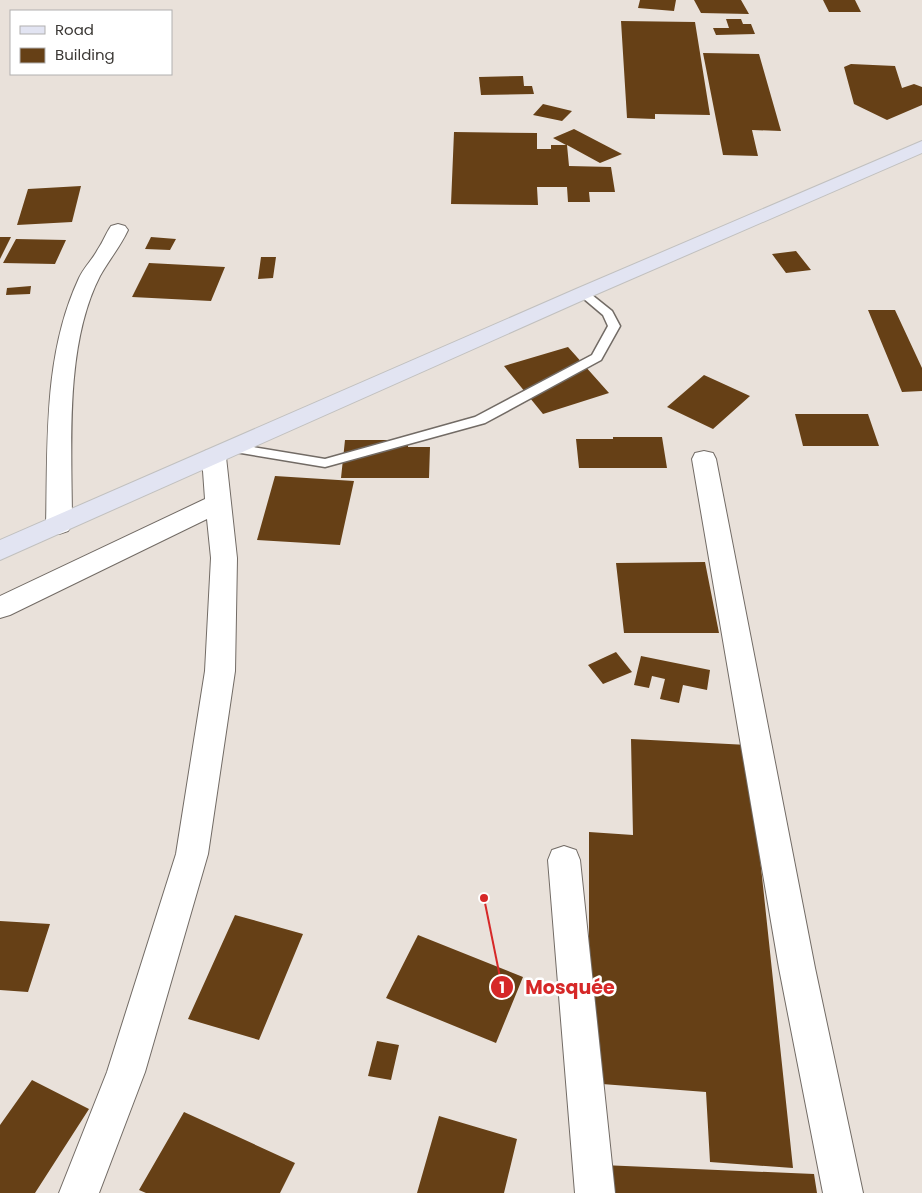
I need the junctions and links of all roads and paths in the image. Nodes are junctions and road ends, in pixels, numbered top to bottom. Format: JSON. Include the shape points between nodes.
{"nodes":[{"id":1,"x":922,"y":146,"type":"edge"},
{"id":2,"x":118,"y":230,"type":"dead end"},
{"id":3,"x":583,"y":293,"type":"junction"},
{"id":4,"x":224,"y":452,"type":"junction"},
{"id":5,"x":704,"y":459,"type":"dead end"},
{"id":6,"x":218,"y":503,"type":"junction"},
{"id":7,"x":59,"y":525,"type":"junction"},
{"id":8,"x":0,"y":551,"type":"edge"},
{"id":9,"x":0,"y":608,"type":"edge"},
{"id":10,"x":564,"y":860,"type":"dead end"},
{"id":11,"x":79,"y":1193,"type":"edge"},
{"id":12,"x":595,"y":1193,"type":"edge"},
{"id":13,"x":843,"y":1193,"type":"edge"}],
"edges":[{"from":1,"to":3,"type":"main road"},
{"from":2,"to":7,"type":"street","via":[[90,276],[76,314],[63,368]]},
{"from":3,"to":4,"type":"main road"},
{"from":3,"to":4,"type":"lane","via":[[608,313],[614,326],[598,358],[480,420],[325,463]]},
{"from":4,"to":6,"type":"street"},
{"from":4,"to":7,"type":"main road"},
{"from":5,"to":13,"type":"street","via":[[797,968]]},
{"from":6,"to":9,"type":"street"},
{"from":6,"to":11,"type":"street","via":[[224,558],[220,671],[192,854],[126,1072]]},
{"from":7,"to":8,"type":"main road"},
{"from":10,"to":12,"type":"street"}]}
